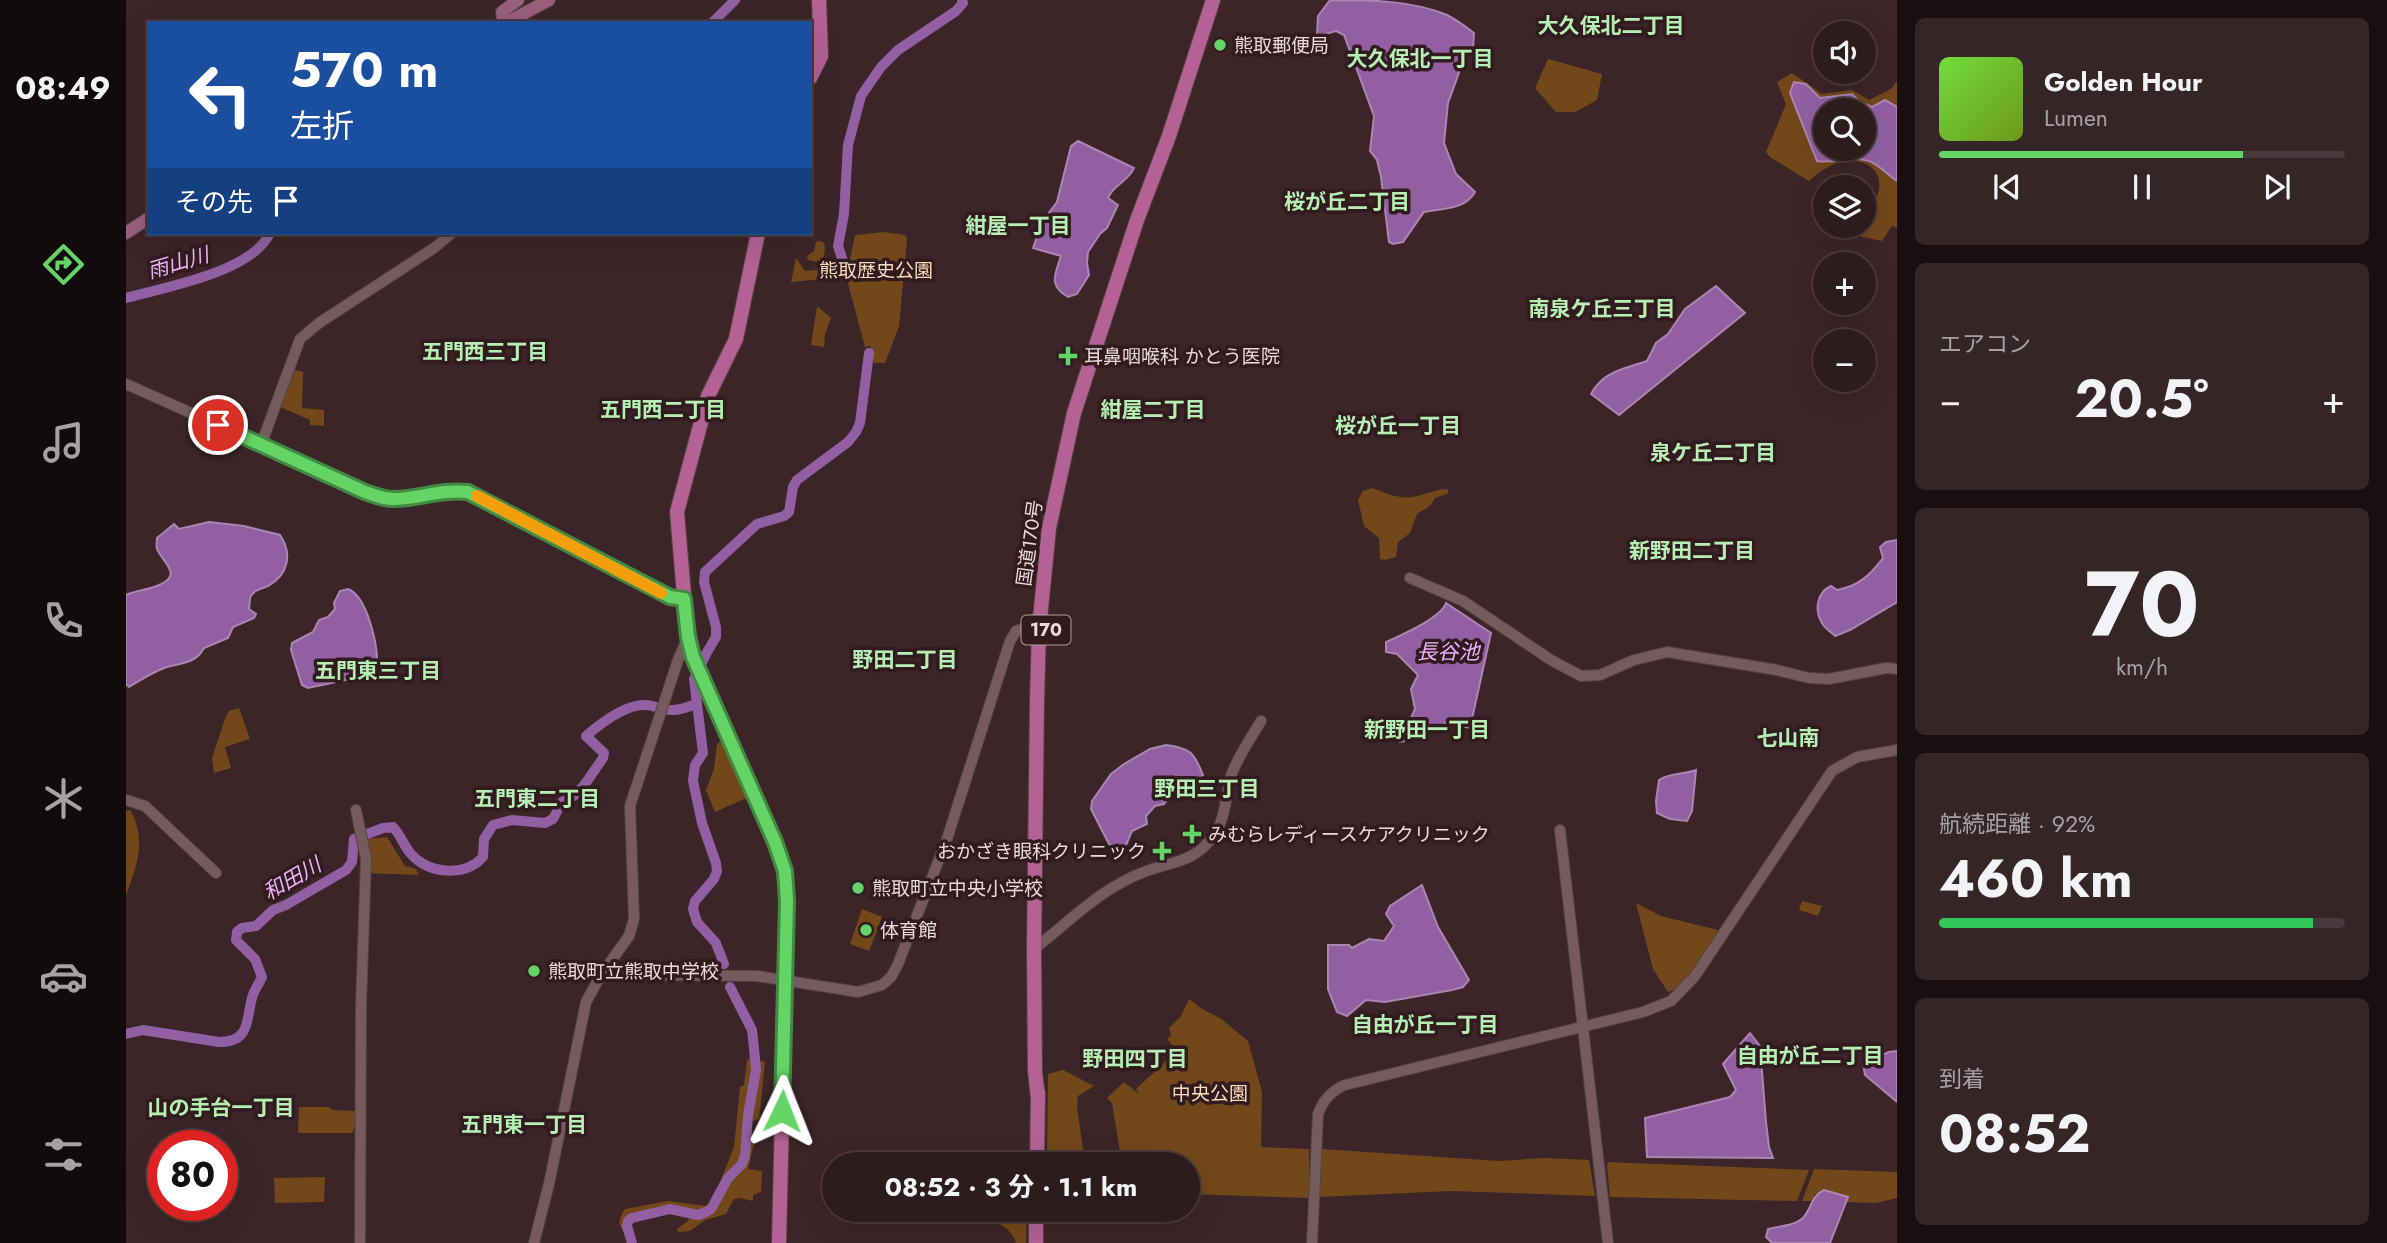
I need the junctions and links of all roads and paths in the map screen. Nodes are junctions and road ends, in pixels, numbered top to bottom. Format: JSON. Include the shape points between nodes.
{"nodes":[{"id":1,"x":518,"y":0,"type":"edge"},
{"id":2,"x":549,"y":0,"type":"edge"},
{"id":3,"x":819,"y":0,"type":"edge"},
{"id":4,"x":1213,"y":0,"type":"edge"},
{"id":5,"x":505,"y":19,"type":"edge"},
{"id":6,"x":812,"y":74,"type":"edge"},
{"id":7,"x":1156,"y":175,"type":"junction"},
{"id":8,"x":147,"y":219,"type":"edge"},
{"id":9,"x":126,"y":233,"type":"edge"},
{"id":10,"x":450,"y":235,"type":"edge"},
{"id":11,"x":758,"y":235,"type":"edge"},
{"id":12,"x":126,"y":384,"type":"edge"},
{"id":13,"x":261,"y":444,"type":"junction"},
{"id":14,"x":1410,"y":578,"type":"dead end"},
{"id":15,"x":684,"y":599,"type":"junction"},
{"id":16,"x":1039,"y":629,"type":"junction"},
{"id":17,"x":688,"y":637,"type":"junction"},
{"id":18,"x":1897,"y":669,"type":"edge"},
{"id":19,"x":1261,"y":721,"type":"dead end"},
{"id":20,"x":1897,"y":750,"type":"edge"},
{"id":21,"x":126,"y":800,"type":"edge"},
{"id":22,"x":356,"y":810,"type":"dead end"},
{"id":23,"x":1560,"y":830,"type":"dead end"},
{"id":24,"x":216,"y":873,"type":"dead end"},
{"id":25,"x":1038,"y":946,"type":"junction"},
{"id":26,"x":607,"y":966,"type":"junction"},
{"id":27,"x":785,"y":979,"type":"junction"},
{"id":28,"x":1583,"y":1027,"type":"junction"},
{"id":29,"x":1037,"y":1152,"type":"edge"},
{"id":30,"x":1037,"y":1222,"type":"edge"},
{"id":31,"x":360,"y":1243,"type":"edge"},
{"id":32,"x":534,"y":1243,"type":"edge"},
{"id":33,"x":779,"y":1243,"type":"edge"},
{"id":34,"x":1036,"y":1243,"type":"edge"},
{"id":35,"x":1312,"y":1243,"type":"edge"},
{"id":36,"x":1608,"y":1243,"type":"edge"}],
"edges":[{"from":1,"to":5,"type":"main road"},
{"from":2,"to":5,"type":"main road"},
{"from":3,"to":6,"type":"highway","via":[[821,56]]},
{"from":4,"to":7,"type":"highway","name":"国道170号","number":"170"},
{"from":7,"to":16,"type":"highway","name":"国道170号","number":"170","via":[[1149,184],[1074,413],[1049,527]]},
{"from":7,"to":25,"type":"highway","name":"国道170号","number":"170","via":[[1081,419],[1054,545],[1046,631]]},
{"from":8,"to":9,"type":"main road"},
{"from":10,"to":13,"type":"street","via":[[304,334]]},
{"from":11,"to":15,"type":"highway","via":[[736,339],[708,396],[677,512]]},
{"from":12,"to":13,"type":"street"},
{"from":13,"to":15,"type":"street","via":[[382,498],[468,492],[670,597]]},
{"from":14,"to":18,"type":"street","via":[[1463,601],[1581,676],[1600,675],[1667,652],[1809,678]]},
{"from":15,"to":17,"type":"highway"},
{"from":16,"to":25,"type":"highway","name":"国道170号","number":"170"},
{"from":16,"to":27,"type":"street","via":[[1016,631],[1010,641],[947,841],[891,977],[882,985],[858,992]]},
{"from":17,"to":26,"type":"street","via":[[630,806],[634,919],[629,936]]},
{"from":17,"to":27,"type":"highway","via":[[784,863]]},
{"from":19,"to":25,"type":"street","via":[[1233,771],[1224,816],[1206,845],[1194,856],[1148,870],[1106,890]]},
{"from":20,"to":28,"type":"street","via":[[1857,757],[1832,771],[1695,976],[1671,1001]]},
{"from":21,"to":24,"type":"street","via":[[145,806]]},
{"from":22,"to":31,"type":"street","via":[[366,859]]},
{"from":23,"to":28,"type":"street"},
{"from":25,"to":29,"type":"highway","name":"国道170号","number":"170"},
{"from":26,"to":27,"type":"street","via":[[647,975]]},
{"from":26,"to":32,"type":"street","via":[[586,1002]]},
{"from":27,"to":33,"type":"highway"},
{"from":28,"to":35,"type":"street","via":[[1345,1085],[1332,1093],[1318,1114]]},
{"from":28,"to":36,"type":"street"},
{"from":30,"to":34,"type":"highway"}]}
